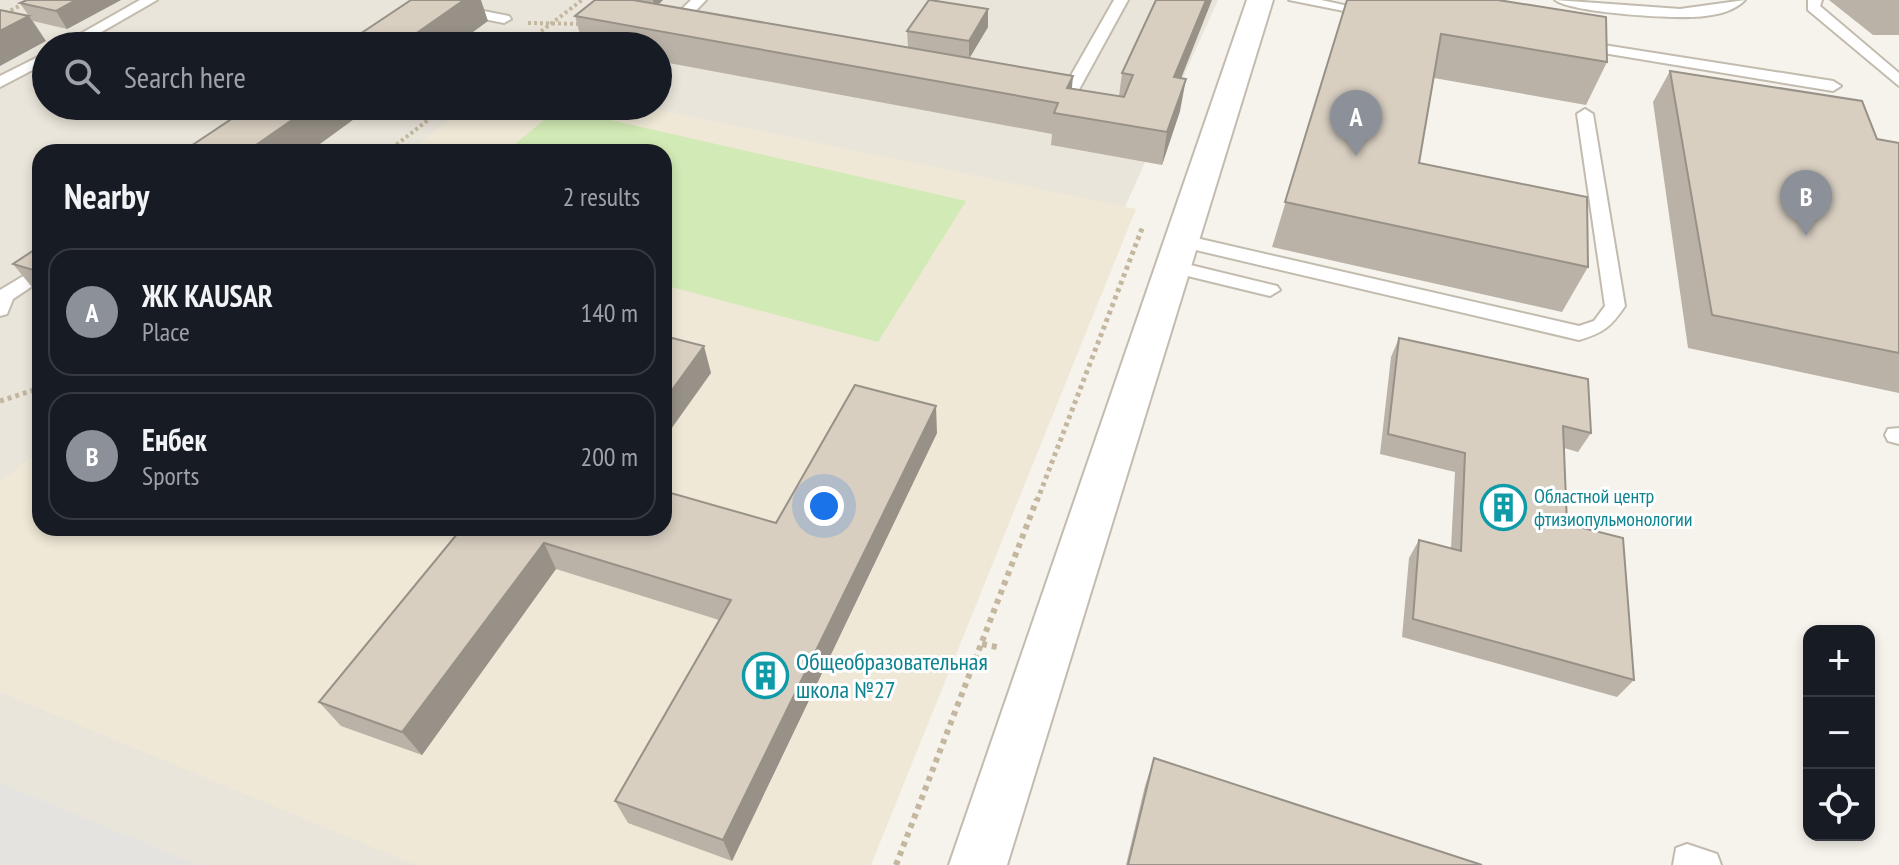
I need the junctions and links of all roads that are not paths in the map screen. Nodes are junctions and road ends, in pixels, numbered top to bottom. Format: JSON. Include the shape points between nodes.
{"nodes":[{"id":1,"x":150,"y":0,"type":"edge"},
{"id":2,"x":699,"y":0,"type":"edge"},
{"id":3,"x":1121,"y":0,"type":"edge"},
{"id":4,"x":1260,"y":0,"type":"edge"},
{"id":5,"x":1296,"y":0,"type":"edge"},
{"id":6,"x":1562,"y":0,"type":"edge"},
{"id":7,"x":1738,"y":0,"type":"edge"},
{"id":8,"x":1815,"y":0,"type":"edge"},
{"id":9,"x":443,"y":7,"type":"edge"},
{"id":10,"x":1391,"y":15,"type":"edge"},
{"id":11,"x":504,"y":19,"type":"road end"},
{"id":12,"x":695,"y":22,"type":"edge"},
{"id":13,"x":92,"y":32,"type":"edge"},
{"id":14,"x":1565,"y":43,"type":"edge"},
{"id":15,"x":32,"y":65,"type":"edge"},
{"id":16,"x":1899,"y":81,"type":"edge"},
{"id":17,"x":0,"y":82,"type":"edge"},
{"id":18,"x":1038,"y":86,"type":"edge"},
{"id":19,"x":1833,"y":86,"type":"dead end"},
{"id":20,"x":1585,"y":114,"type":"dead end"},
{"id":21,"x":1178,"y":254,"type":"junction"},
{"id":22,"x":32,"y":277,"type":"edge"},
{"id":23,"x":1270,"y":290,"type":"dead end"},
{"id":24,"x":0,"y":309,"type":"edge"},
{"id":25,"x":978,"y":865,"type":"edge"},
{"id":26,"x":1688,"y":865,"type":"edge"},
{"id":27,"x":1706,"y":865,"type":"edge"}],
"edges":[{"from":1,"to":13,"type":"lane"},
{"from":2,"to":12,"type":"lane","via":[[680,19]]},
{"from":3,"to":18,"type":"lane","via":[[1070,92]]},
{"from":4,"to":21,"type":"street"},
{"from":5,"to":10,"type":"lane"},
{"from":6,"to":7,"type":"lane","via":[[1687,13],[1714,11]]},
{"from":8,"to":16,"type":"lane","via":[[1813,7]]},
{"from":9,"to":11,"type":"lane"},
{"from":14,"to":19,"type":"lane"},
{"from":15,"to":17,"type":"lane"},
{"from":20,"to":21,"type":"lane","via":[[1615,306],[1601,326],[1579,333]]},
{"from":21,"to":23,"type":"lane"},
{"from":21,"to":25,"type":"street"},
{"from":22,"to":24,"type":"lane","via":[[5,296]]},
{"from":26,"to":27,"type":"lane","via":[[1687,859]]}]}
